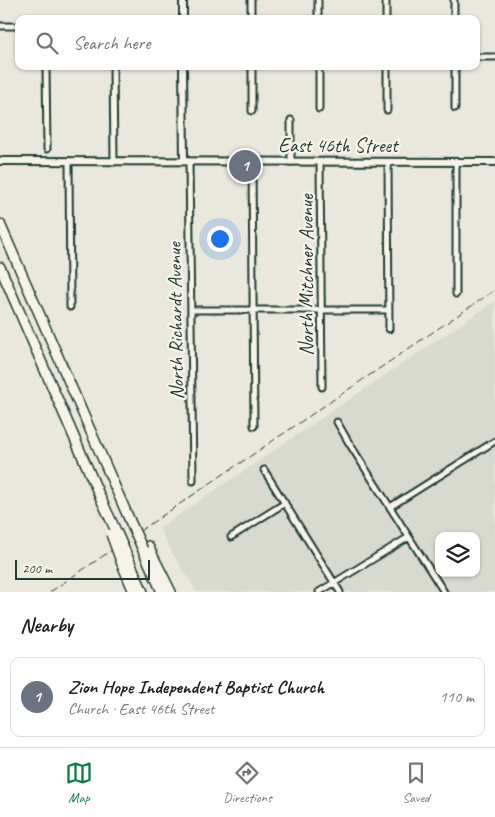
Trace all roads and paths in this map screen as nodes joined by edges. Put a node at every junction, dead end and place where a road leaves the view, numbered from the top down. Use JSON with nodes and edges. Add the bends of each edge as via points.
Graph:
{"nodes":[{"id":1,"x":183,"y":0,"type":"edge"},
{"id":2,"x":251,"y":0,"type":"edge"},
{"id":3,"x":318,"y":0,"type":"edge"},
{"id":4,"x":386,"y":0,"type":"edge"},
{"id":5,"x":454,"y":0,"type":"edge"},
{"id":6,"x":183,"y":15,"type":"edge"},
{"id":7,"x":251,"y":15,"type":"edge"},
{"id":8,"x":318,"y":15,"type":"edge"},
{"id":9,"x":386,"y":15,"type":"edge"},
{"id":10,"x":454,"y":15,"type":"edge"},
{"id":11,"x":0,"y":26,"type":"edge"},
{"id":12,"x":15,"y":26,"type":"edge"},
{"id":13,"x":480,"y":57,"type":"edge"},
{"id":14,"x":495,"y":57,"type":"edge"},
{"id":15,"x":46,"y":70,"type":"edge"},
{"id":16,"x":113,"y":70,"type":"edge"},
{"id":17,"x":183,"y":70,"type":"edge"},
{"id":18,"x":252,"y":70,"type":"edge"},
{"id":19,"x":319,"y":70,"type":"edge"},
{"id":20,"x":387,"y":70,"type":"edge"},
{"id":21,"x":454,"y":70,"type":"edge"},
{"id":22,"x":455,"y":108,"type":"dead end"},
{"id":23,"x":319,"y":109,"type":"dead end"},
{"id":24,"x":252,"y":110,"type":"dead end"},
{"id":25,"x":387,"y":110,"type":"dead end"},
{"id":26,"x":291,"y":120,"type":"dead end"},
{"id":27,"x":47,"y":149,"type":"dead end"},
{"id":28,"x":0,"y":161,"type":"edge"},
{"id":29,"x":186,"y":161,"type":"junction"},
{"id":30,"x":252,"y":161,"type":"junction"},
{"id":31,"x":69,"y":162,"type":"junction"},
{"id":32,"x":114,"y":162,"type":"junction"},
{"id":33,"x":291,"y":162,"type":"junction"},
{"id":34,"x":320,"y":162,"type":"junction"},
{"id":35,"x":388,"y":162,"type":"junction"},
{"id":36,"x":456,"y":162,"type":"junction"},
{"id":37,"x":495,"y":162,"type":"edge"},
{"id":38,"x":0,"y":224,"type":"edge"},
{"id":39,"x":0,"y":267,"type":"edge"},
{"id":40,"x":456,"y":294,"type":"dead end"},
{"id":41,"x":70,"y":307,"type":"dead end"},
{"id":42,"x":191,"y":310,"type":"junction"},
{"id":43,"x":254,"y":310,"type":"junction"},
{"id":44,"x":321,"y":310,"type":"junction"},
{"id":45,"x":389,"y":310,"type":"junction"},
{"id":46,"x":389,"y":329,"type":"dead end"},
{"id":47,"x":322,"y":387,"type":"dead end"},
{"id":48,"x":337,"y":422,"type":"dead end"},
{"id":49,"x":254,"y":426,"type":"dead end"},
{"id":50,"x":495,"y":441,"type":"edge"},
{"id":51,"x":264,"y":470,"type":"dead end"},
{"id":52,"x":193,"y":481,"type":"dead end"},
{"id":53,"x":285,"y":503,"type":"junction"},
{"id":54,"x":390,"y":508,"type":"junction"},
{"id":55,"x":231,"y":537,"type":"dead end"},
{"id":56,"x":409,"y":537,"type":"junction"},
{"id":57,"x":146,"y":548,"type":"junction"},
{"id":58,"x":126,"y":562,"type":"junction"},
{"id":59,"x":334,"y":582,"type":"junction"},
{"id":60,"x":134,"y":592,"type":"edge"},
{"id":61,"x":143,"y":592,"type":"edge"},
{"id":62,"x":162,"y":592,"type":"edge"},
{"id":63,"x":171,"y":592,"type":"edge"},
{"id":64,"x":319,"y":592,"type":"edge"},
{"id":65,"x":340,"y":592,"type":"edge"},
{"id":66,"x":444,"y":592,"type":"edge"}],
"edges":[{"from":1,"to":6,"type":"street"},
{"from":2,"to":7,"type":"street"},
{"from":3,"to":8,"type":"street"},
{"from":4,"to":9,"type":"street"},
{"from":5,"to":10,"type":"street"},
{"from":11,"to":12,"type":"street"},
{"from":13,"to":14,"type":"street"},
{"from":15,"to":27,"type":"street"},
{"from":16,"to":32,"type":"street"},
{"from":17,"to":29,"type":"street","name":"North Richardt Avenue"},
{"from":18,"to":24,"type":"street"},
{"from":19,"to":23,"type":"street"},
{"from":20,"to":25,"type":"street"},
{"from":21,"to":22,"type":"street"},
{"from":26,"to":33,"type":"street"},
{"from":28,"to":31,"type":"street","name":"East 46th Street"},
{"from":29,"to":30,"type":"street","name":"East 46th Street"},
{"from":29,"to":32,"type":"street","name":"East 46th Street"},
{"from":29,"to":42,"type":"street","name":"North Richardt Avenue"},
{"from":30,"to":33,"type":"street","name":"East 46th Street"},
{"from":30,"to":43,"type":"street"},
{"from":31,"to":32,"type":"street","name":"East 46th Street"},
{"from":31,"to":41,"type":"street"},
{"from":33,"to":34,"type":"street","name":"East 46th Street"},
{"from":34,"to":35,"type":"street","name":"East 46th Street"},
{"from":34,"to":44,"type":"street","name":"North Mitchner Avenue"},
{"from":35,"to":36,"type":"street","name":"East 46th Street"},
{"from":35,"to":45,"type":"street"},
{"from":36,"to":37,"type":"street","name":"East 46th Street"},
{"from":36,"to":40,"type":"street"},
{"from":38,"to":57,"type":"highway","bridge":true},
{"from":39,"to":58,"type":"highway","bridge":true},
{"from":42,"to":43,"type":"street"},
{"from":42,"to":52,"type":"street","name":"North Richardt Avenue"},
{"from":43,"to":44,"type":"street"},
{"from":43,"to":49,"type":"street"},
{"from":44,"to":45,"type":"street"},
{"from":44,"to":47,"type":"street","name":"North Mitchner Avenue"},
{"from":45,"to":46,"type":"street"},
{"from":48,"to":54,"type":"street"},
{"from":50,"to":54,"type":"street"},
{"from":51,"to":53,"type":"street"},
{"from":53,"to":55,"type":"street"},
{"from":53,"to":59,"type":"street"},
{"from":54,"to":56,"type":"street"},
{"from":56,"to":59,"type":"street"},
{"from":56,"to":66,"type":"street"},
{"from":57,"to":62,"type":"highway"},
{"from":57,"to":63,"type":"highway"},
{"from":58,"to":60,"type":"highway"},
{"from":58,"to":61,"type":"highway"},
{"from":59,"to":64,"type":"street"},
{"from":59,"to":65,"type":"street"}]}
